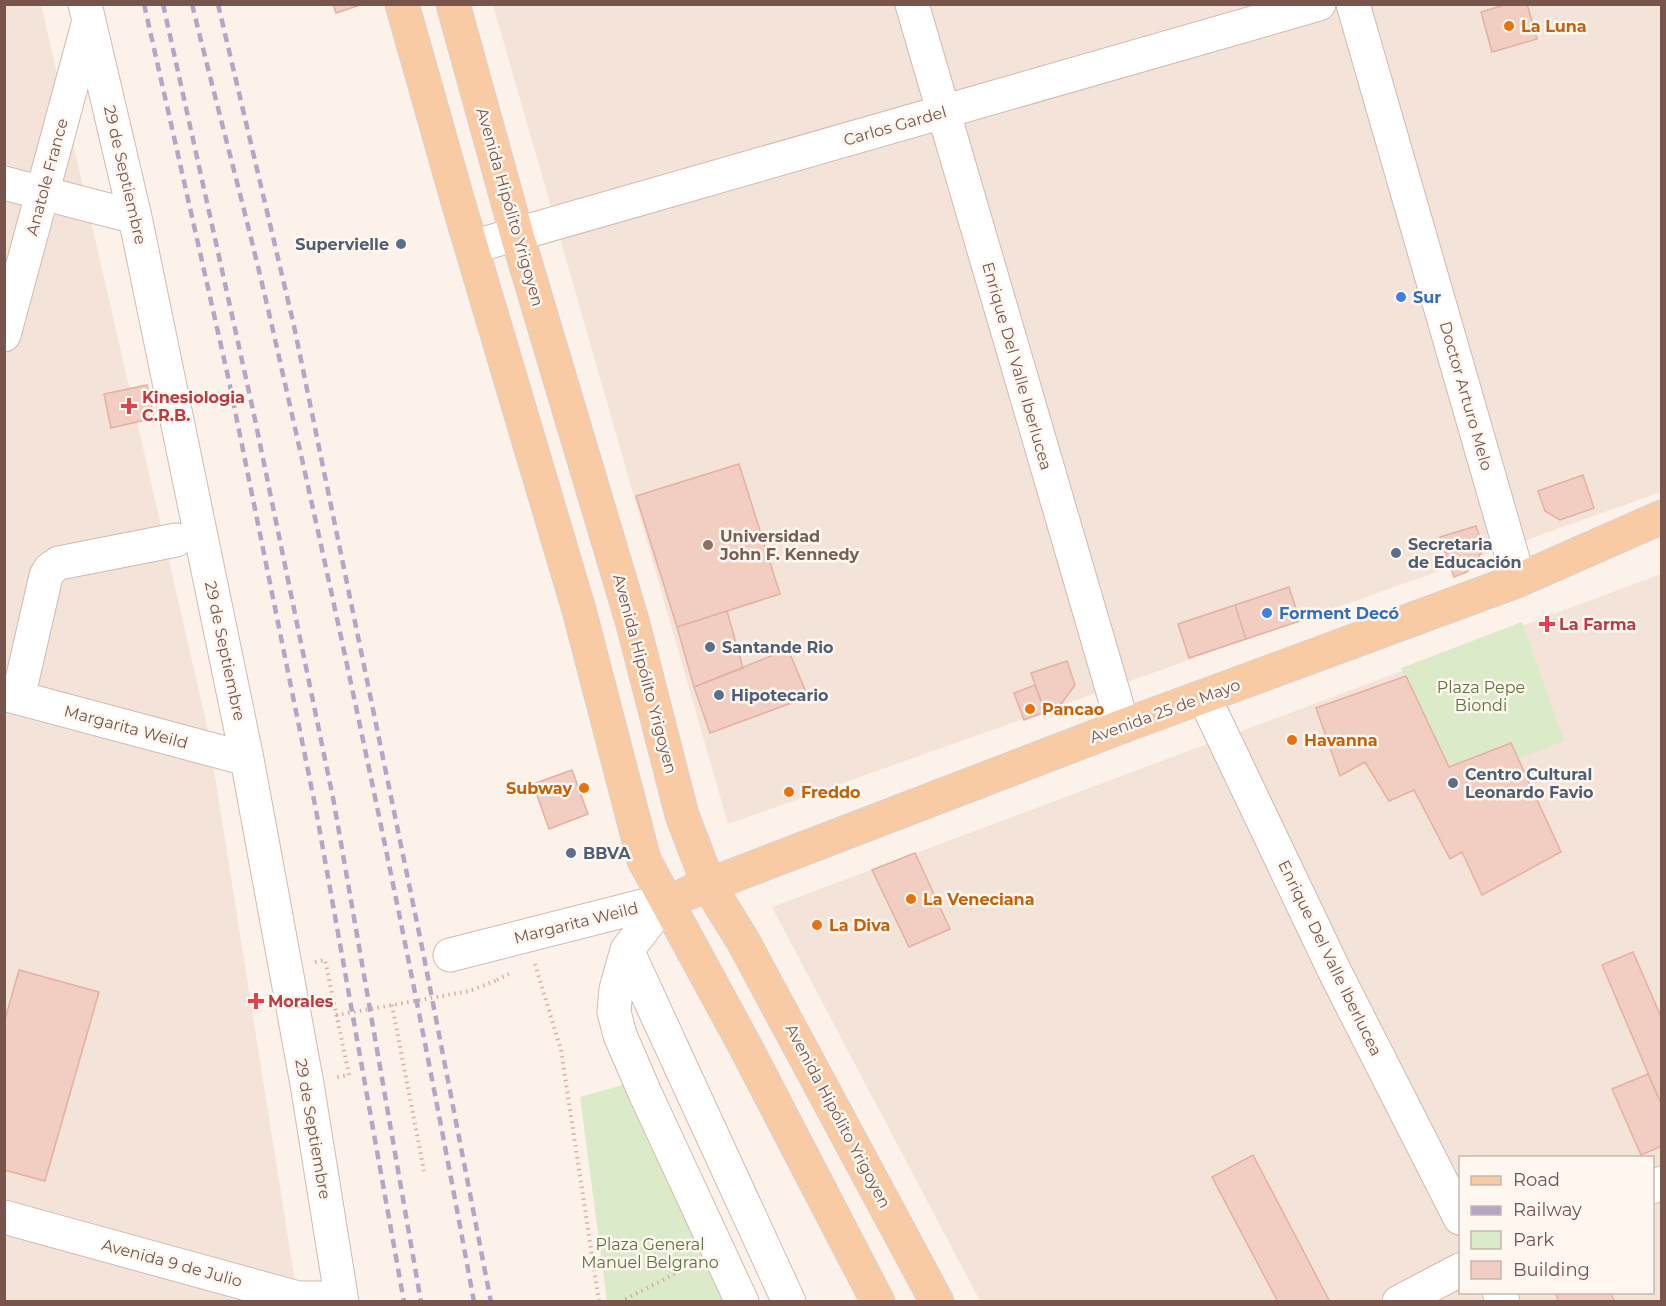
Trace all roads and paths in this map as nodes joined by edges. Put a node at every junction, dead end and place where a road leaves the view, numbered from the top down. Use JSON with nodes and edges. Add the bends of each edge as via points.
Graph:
{"nodes":[{"id":1,"x":402,"y":4,"type":"edge"},
{"id":2,"x":453,"y":4,"type":"edge"},
{"id":3,"x":912,"y":4,"type":"edge"},
{"id":4,"x":1318,"y":4,"type":"edge"},
{"id":5,"x":1353,"y":4,"type":"edge"},
{"id":6,"x":87,"y":12,"type":"edge"},
{"id":7,"x":942,"y":113,"type":"junction"},
{"id":8,"x":4,"y":183,"type":"edge"},
{"id":9,"x":42,"y":194,"type":"junction"},
{"id":10,"x":135,"y":217,"type":"junction"},
{"id":11,"x":517,"y":235,"type":"junction"},
{"id":12,"x":472,"y":247,"type":"junction"},
{"id":13,"x":4,"y":335,"type":"edge"},
{"id":14,"x":1662,"y":517,"type":"edge"},
{"id":15,"x":176,"y":540,"type":"dead end"},
{"id":16,"x":1519,"y":580,"type":"junction"},
{"id":17,"x":11,"y":696,"type":"edge"},
{"id":18,"x":1204,"y":697,"type":"junction"},
{"id":19,"x":1123,"y":726,"type":"junction"},
{"id":20,"x":247,"y":759,"type":"junction"},
{"id":21,"x":709,"y":886,"type":"junction"},
{"id":22,"x":666,"y":900,"type":"junction"},
{"id":23,"x":526,"y":936,"type":"junction"},
{"id":24,"x":627,"y":950,"type":"junction"},
{"id":25,"x":450,"y":955,"type":"dead end"},
{"id":26,"x":325,"y":960,"type":"dead end"},
{"id":27,"x":497,"y":980,"type":"dead end"},
{"id":28,"x":392,"y":1005,"type":"junction"},
{"id":29,"x":336,"y":1015,"type":"junction"},
{"id":30,"x":349,"y":1075,"type":"dead end"},
{"id":31,"x":424,"y":1172,"type":"dead end"},
{"id":32,"x":1459,"y":1214,"type":"edge"},
{"id":33,"x":4,"y":1217,"type":"edge"},
{"id":34,"x":1459,"y":1270,"type":"edge"},
{"id":35,"x":341,"y":1300,"type":"edge"},
{"id":36,"x":599,"y":1302,"type":"edge"},
{"id":37,"x":742,"y":1302,"type":"edge"},
{"id":38,"x":789,"y":1302,"type":"edge"},
{"id":39,"x":878,"y":1302,"type":"edge"},
{"id":40,"x":937,"y":1302,"type":"edge"},
{"id":41,"x":1399,"y":1302,"type":"edge"}],
"edges":[{"from":1,"to":12,"type":"main road"},
{"from":2,"to":11,"type":"main road","name":"Avenida Hipólito Yrigoyen"},
{"from":3,"to":7,"type":"street","name":"Enrique Del Valle Iberlucea"},
{"from":4,"to":7,"type":"street","name":"Carlos Gardel"},
{"from":5,"to":16,"type":"street","name":"Doctor Arturo Melo"},
{"from":6,"to":9,"type":"street","name":"Anatole France"},
{"from":6,"to":10,"type":"street","name":"29 de Septiembre"},
{"from":7,"to":11,"type":"street","name":"Carlos Gardel"},
{"from":7,"to":19,"type":"street","name":"Enrique Del Valle Iberlucea"},
{"from":8,"to":9,"type":"street"},
{"from":9,"to":10,"type":"street"},
{"from":9,"to":13,"type":"street","name":"Anatole France"},
{"from":10,"to":20,"type":"street","name":"29 de Septiembre"},
{"from":11,"to":12,"type":"street","name":"Carlos Gardel"},
{"from":11,"to":21,"type":"main road","name":"Avenida Hipólito Yrigoyen","via":[[633,624],[682,815]]},
{"from":12,"to":22,"type":"main road","via":[[579,610],[644,860]]},
{"from":14,"to":16,"type":"main road","name":"Avenida 25 de Mayo"},
{"from":15,"to":17,"type":"street","via":[[59,563],[50,569]]},
{"from":16,"to":18,"type":"main road","name":"Avenida 25 de Mayo"},
{"from":17,"to":20,"type":"street","name":"Margarita Weild"},
{"from":18,"to":19,"type":"main road","name":"Avenida 25 de Mayo"},
{"from":18,"to":32,"type":"street","name":"Enrique Del Valle Iberlucea","via":[[1335,972]]},
{"from":19,"to":21,"type":"main road","name":"Avenida 25 de Mayo"},
{"from":20,"to":35,"type":"street","name":"29 de Septiembre","via":[[307,1084]]},
{"from":21,"to":22,"type":"main road","name":"Avenida 25 de Mayo"},
{"from":21,"to":40,"type":"main road","name":"Avenida Hipólito Yrigoyen","via":[[743,941]]},
{"from":22,"to":23,"type":"street","name":"Margarita Weild"},
{"from":22,"to":24,"type":"street"},
{"from":22,"to":39,"type":"main road"},
{"from":23,"to":25,"type":"street","name":"Margarita Weild"},
{"from":23,"to":36,"type":"path","via":[[561,1050]]},
{"from":24,"to":37,"type":"street","via":[[614,1012],[620,1035]]},
{"from":24,"to":38,"type":"street"},
{"from":26,"to":29,"type":"path"},
{"from":27,"to":28,"type":"path","bridge":true,"via":[[470,991]]},
{"from":28,"to":29,"type":"path","bridge":true},
{"from":28,"to":31,"type":"path"},
{"from":29,"to":30,"type":"path"},
{"from":33,"to":35,"type":"street","name":"Avenida 9 de Julio","via":[[298,1298]]},
{"from":34,"to":41,"type":"street"}]}
